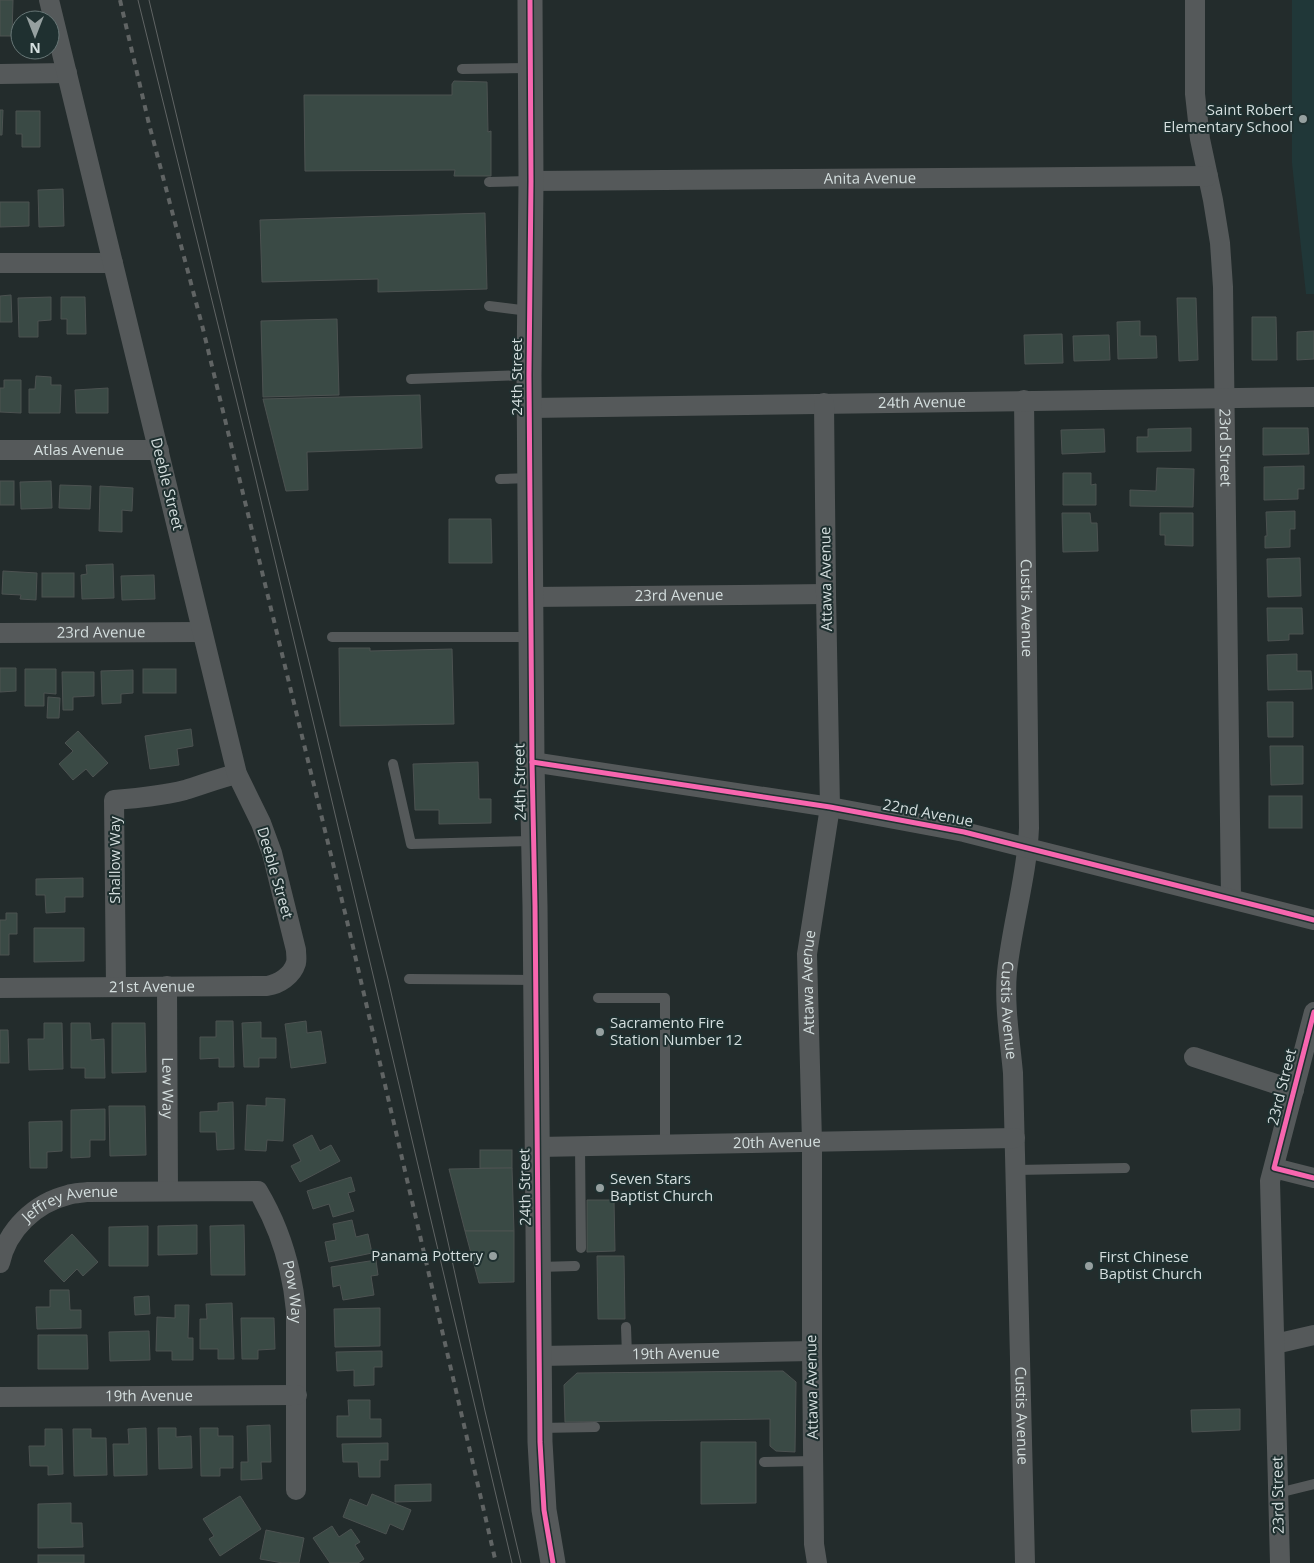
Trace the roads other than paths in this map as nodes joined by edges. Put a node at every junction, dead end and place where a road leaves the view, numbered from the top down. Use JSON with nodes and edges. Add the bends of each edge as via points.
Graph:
{"nodes":[{"id":1,"x":49,"y":0,"type":"edge"},
{"id":2,"x":530,"y":0,"type":"edge"},
{"id":3,"x":1195,"y":0,"type":"edge"},
{"id":4,"x":530,"y":68,"type":"junction"},
{"id":5,"x":462,"y":69,"type":"dead end"},
{"id":6,"x":67,"y":73,"type":"junction"},
{"id":7,"x":0,"y":74,"type":"edge"},
{"id":8,"x":1208,"y":176,"type":"junction"},
{"id":9,"x":489,"y":182,"type":"dead end"},
{"id":10,"x":531,"y":182,"type":"junction"},
{"id":11,"x":0,"y":263,"type":"edge"},
{"id":12,"x":113,"y":263,"type":"junction"},
{"id":13,"x":489,"y":306,"type":"dead end"},
{"id":14,"x":529,"y":311,"type":"junction"},
{"id":15,"x":529,"y":375,"type":"junction"},
{"id":16,"x":411,"y":379,"type":"dead end"},
{"id":17,"x":1314,"y":397,"type":"edge"},
{"id":18,"x":1225,"y":398,"type":"junction"},
{"id":19,"x":1024,"y":400,"type":"junction"},
{"id":20,"x":824,"y":403,"type":"junction"},
{"id":21,"x":530,"y":408,"type":"junction"},
{"id":22,"x":0,"y":450,"type":"edge"},
{"id":23,"x":158,"y":450,"type":"junction"},
{"id":24,"x":530,"y":478,"type":"junction"},
{"id":25,"x":500,"y":479,"type":"dead end"},
{"id":26,"x":826,"y":594,"type":"junction"},
{"id":27,"x":531,"y":597,"type":"junction"},
{"id":28,"x":202,"y":632,"type":"junction"},
{"id":29,"x":0,"y":633,"type":"edge"},
{"id":30,"x":332,"y":637,"type":"dead end"},
{"id":31,"x":532,"y":637,"type":"junction"},
{"id":32,"x":532,"y":762,"type":"junction"},
{"id":33,"x":392,"y":764,"type":"dead end"},
{"id":34,"x":237,"y":774,"type":"junction"},
{"id":35,"x":830,"y":807,"type":"junction"},
{"id":36,"x":534,"y":841,"type":"junction"},
{"id":37,"x":1028,"y":848,"type":"junction"},
{"id":38,"x":1231,"y":898,"type":"junction"},
{"id":39,"x":1314,"y":920,"type":"edge"},
{"id":40,"x":296,"y":963,"type":"joint"},
{"id":41,"x":409,"y":978,"type":"dead end"},
{"id":42,"x":536,"y":980,"type":"junction"},
{"id":43,"x":167,"y":986,"type":"junction"},
{"id":44,"x":116,"y":987,"type":"junction"},
{"id":45,"x":0,"y":988,"type":"edge"},
{"id":46,"x":598,"y":998,"type":"dead end"},
{"id":47,"x":1314,"y":1012,"type":"edge"},
{"id":48,"x":1194,"y":1057,"type":"dead end"},
{"id":49,"x":1294,"y":1090,"type":"junction"},
{"id":50,"x":1015,"y":1138,"type":"junction"},
{"id":51,"x":812,"y":1142,"type":"junction"},
{"id":52,"x":665,"y":1144,"type":"junction"},
{"id":53,"x":538,"y":1147,"type":"junction"},
{"id":54,"x":580,"y":1147,"type":"junction"},
{"id":55,"x":1125,"y":1168,"type":"dead end"},
{"id":56,"x":1274,"y":1168,"type":"junction"},
{"id":57,"x":1016,"y":1170,"type":"junction"},
{"id":58,"x":1314,"y":1178,"type":"edge"},
{"id":59,"x":168,"y":1191,"type":"junction"},
{"id":60,"x":581,"y":1248,"type":"dead end"},
{"id":61,"x":0,"y":1263,"type":"edge"},
{"id":62,"x":575,"y":1266,"type":"dead end"},
{"id":63,"x":539,"y":1267,"type":"junction"},
{"id":64,"x":626,"y":1327,"type":"dead end"},
{"id":65,"x":1314,"y":1335,"type":"edge"},
{"id":66,"x":1275,"y":1344,"type":"junction"},
{"id":67,"x":812,"y":1351,"type":"junction"},
{"id":68,"x":627,"y":1355,"type":"junction"},
{"id":69,"x":540,"y":1356,"type":"junction"},
{"id":70,"x":297,"y":1395,"type":"junction"},
{"id":71,"x":0,"y":1397,"type":"edge"},
{"id":72,"x":595,"y":1427,"type":"dead end"},
{"id":73,"x":540,"y":1428,"type":"junction"},
{"id":74,"x":813,"y":1461,"type":"junction"},
{"id":75,"x":764,"y":1462,"type":"dead end"},
{"id":76,"x":1314,"y":1484,"type":"edge"},
{"id":77,"x":296,"y":1490,"type":"dead end"},
{"id":78,"x":1278,"y":1492,"type":"junction"},
{"id":79,"x":553,"y":1563,"type":"edge"},
{"id":80,"x":816,"y":1563,"type":"edge"},
{"id":81,"x":1025,"y":1563,"type":"edge"},
{"id":82,"x":1280,"y":1563,"type":"edge"}],
"edges":[{"from":1,"to":6,"type":"street","name":"Deeble Street"},
{"from":2,"to":4,"type":"street","name":"24th Street"},
{"from":3,"to":8,"type":"street","name":"23rd Street","via":[[1195,94]]},
{"from":4,"to":5,"type":"lane"},
{"from":4,"to":10,"type":"street","name":"24th Street"},
{"from":6,"to":7,"type":"street"},
{"from":6,"to":12,"type":"street","name":"Deeble Street"},
{"from":8,"to":10,"type":"street","name":"Anita Avenue"},
{"from":8,"to":18,"type":"street","name":"23rd Street","via":[[1220,243]]},
{"from":9,"to":10,"type":"lane"},
{"from":10,"to":14,"type":"street","name":"24th Street"},
{"from":11,"to":12,"type":"street"},
{"from":12,"to":23,"type":"street","name":"Deeble Street"},
{"from":13,"to":14,"type":"lane"},
{"from":14,"to":15,"type":"street","name":"24th Street"},
{"from":15,"to":16,"type":"lane"},
{"from":15,"to":21,"type":"street","name":"24th Street"},
{"from":17,"to":18,"type":"street","name":"24th Avenue"},
{"from":18,"to":19,"type":"street","name":"24th Avenue"},
{"from":18,"to":38,"type":"street","name":"23rd Street"},
{"from":19,"to":20,"type":"street","name":"24th Avenue"},
{"from":19,"to":37,"type":"street","name":"Custis Avenue"},
{"from":20,"to":21,"type":"street","name":"24th Avenue"},
{"from":20,"to":26,"type":"street","name":"Attawa Avenue"},
{"from":21,"to":24,"type":"street","name":"24th Street"},
{"from":22,"to":23,"type":"street","name":"Atlas Avenue"},
{"from":23,"to":28,"type":"street","name":"Deeble Street"},
{"from":24,"to":25,"type":"lane"},
{"from":24,"to":27,"type":"street","name":"24th Street"},
{"from":26,"to":27,"type":"street","name":"23rd Avenue"},
{"from":26,"to":35,"type":"street","name":"Attawa Avenue"},
{"from":27,"to":31,"type":"street","name":"24th Street"},
{"from":28,"to":29,"type":"street","name":"23rd Avenue"},
{"from":28,"to":34,"type":"street","name":"Deeble Street"},
{"from":30,"to":31,"type":"lane"},
{"from":31,"to":32,"type":"street","name":"24th Street"},
{"from":32,"to":35,"type":"street","name":"22nd Avenue"},
{"from":32,"to":36,"type":"street","name":"24th Street"},
{"from":33,"to":36,"type":"lane","via":[[411,844]]},
{"from":34,"to":40,"type":"street","name":"Deeble Street","via":[[272,853],[296,950]]},
{"from":34,"to":44,"type":"street","name":"Shallow Way","via":[[184,790],[114,800]]},
{"from":35,"to":37,"type":"street","name":"22nd Avenue","via":[[964,832]]},
{"from":35,"to":51,"type":"street","name":"Attawa Avenue","via":[[807,954]]},
{"from":36,"to":42,"type":"street","name":"24th Street"},
{"from":37,"to":38,"type":"street","name":"22nd Avenue"},
{"from":37,"to":50,"type":"street","name":"Custis Avenue","via":[[1007,975]]},
{"from":38,"to":39,"type":"street","name":"22nd Avenue"},
{"from":40,"to":43,"type":"street","name":"21st Avenue","via":[[290,974],[273,985]]},
{"from":41,"to":42,"type":"lane"},
{"from":42,"to":53,"type":"street","name":"24th Street"},
{"from":43,"to":44,"type":"street","name":"21st Avenue"},
{"from":43,"to":59,"type":"street","name":"Lew Way"},
{"from":44,"to":45,"type":"street","name":"21st Avenue"},
{"from":46,"to":52,"type":"lane","via":[[665,998]]},
{"from":47,"to":49,"type":"street","name":"23rd Street"},
{"from":48,"to":49,"type":"street"},
{"from":49,"to":56,"type":"street","name":"23rd Street"},
{"from":50,"to":51,"type":"street","name":"20th Avenue"},
{"from":50,"to":57,"type":"street","name":"Custis Avenue"},
{"from":51,"to":52,"type":"street","name":"20th Avenue"},
{"from":51,"to":67,"type":"street","name":"Attawa Avenue"},
{"from":52,"to":54,"type":"street","name":"20th Avenue"},
{"from":53,"to":54,"type":"street","name":"20th Avenue"},
{"from":53,"to":63,"type":"street","name":"24th Street"},
{"from":54,"to":60,"type":"lane"},
{"from":55,"to":57,"type":"lane"},
{"from":56,"to":58,"type":"street"},
{"from":56,"to":66,"type":"street","name":"23rd Street","via":[[1270,1181]]},
{"from":57,"to":81,"type":"street","name":"Custis Avenue"},
{"from":59,"to":61,"type":"street","name":"Jeffrey Avenue","via":[[87,1192],[48,1202],[17,1227]]},
{"from":59,"to":70,"type":"street","name":"Pow Way","via":[[258,1191],[265,1202],[282,1238],[290,1268],[296,1311]]},
{"from":62,"to":63,"type":"lane"},
{"from":63,"to":69,"type":"street","name":"24th Street"},
{"from":64,"to":68,"type":"lane"},
{"from":65,"to":66,"type":"street"},
{"from":66,"to":78,"type":"street","name":"23rd Street"},
{"from":67,"to":68,"type":"street","name":"19th Avenue"},
{"from":67,"to":74,"type":"street","name":"Attawa Avenue"},
{"from":68,"to":69,"type":"street","name":"19th Avenue"},
{"from":69,"to":73,"type":"street","name":"24th Street"},
{"from":70,"to":71,"type":"street","name":"19th Avenue"},
{"from":70,"to":77,"type":"street","name":"Pow Way"},
{"from":72,"to":73,"type":"lane"},
{"from":73,"to":79,"type":"street","name":"24th Street","via":[[543,1504]]},
{"from":74,"to":75,"type":"lane"},
{"from":74,"to":80,"type":"street","name":"Attawa Avenue"},
{"from":76,"to":78,"type":"lane"},
{"from":78,"to":82,"type":"street","name":"23rd Street"}]}
